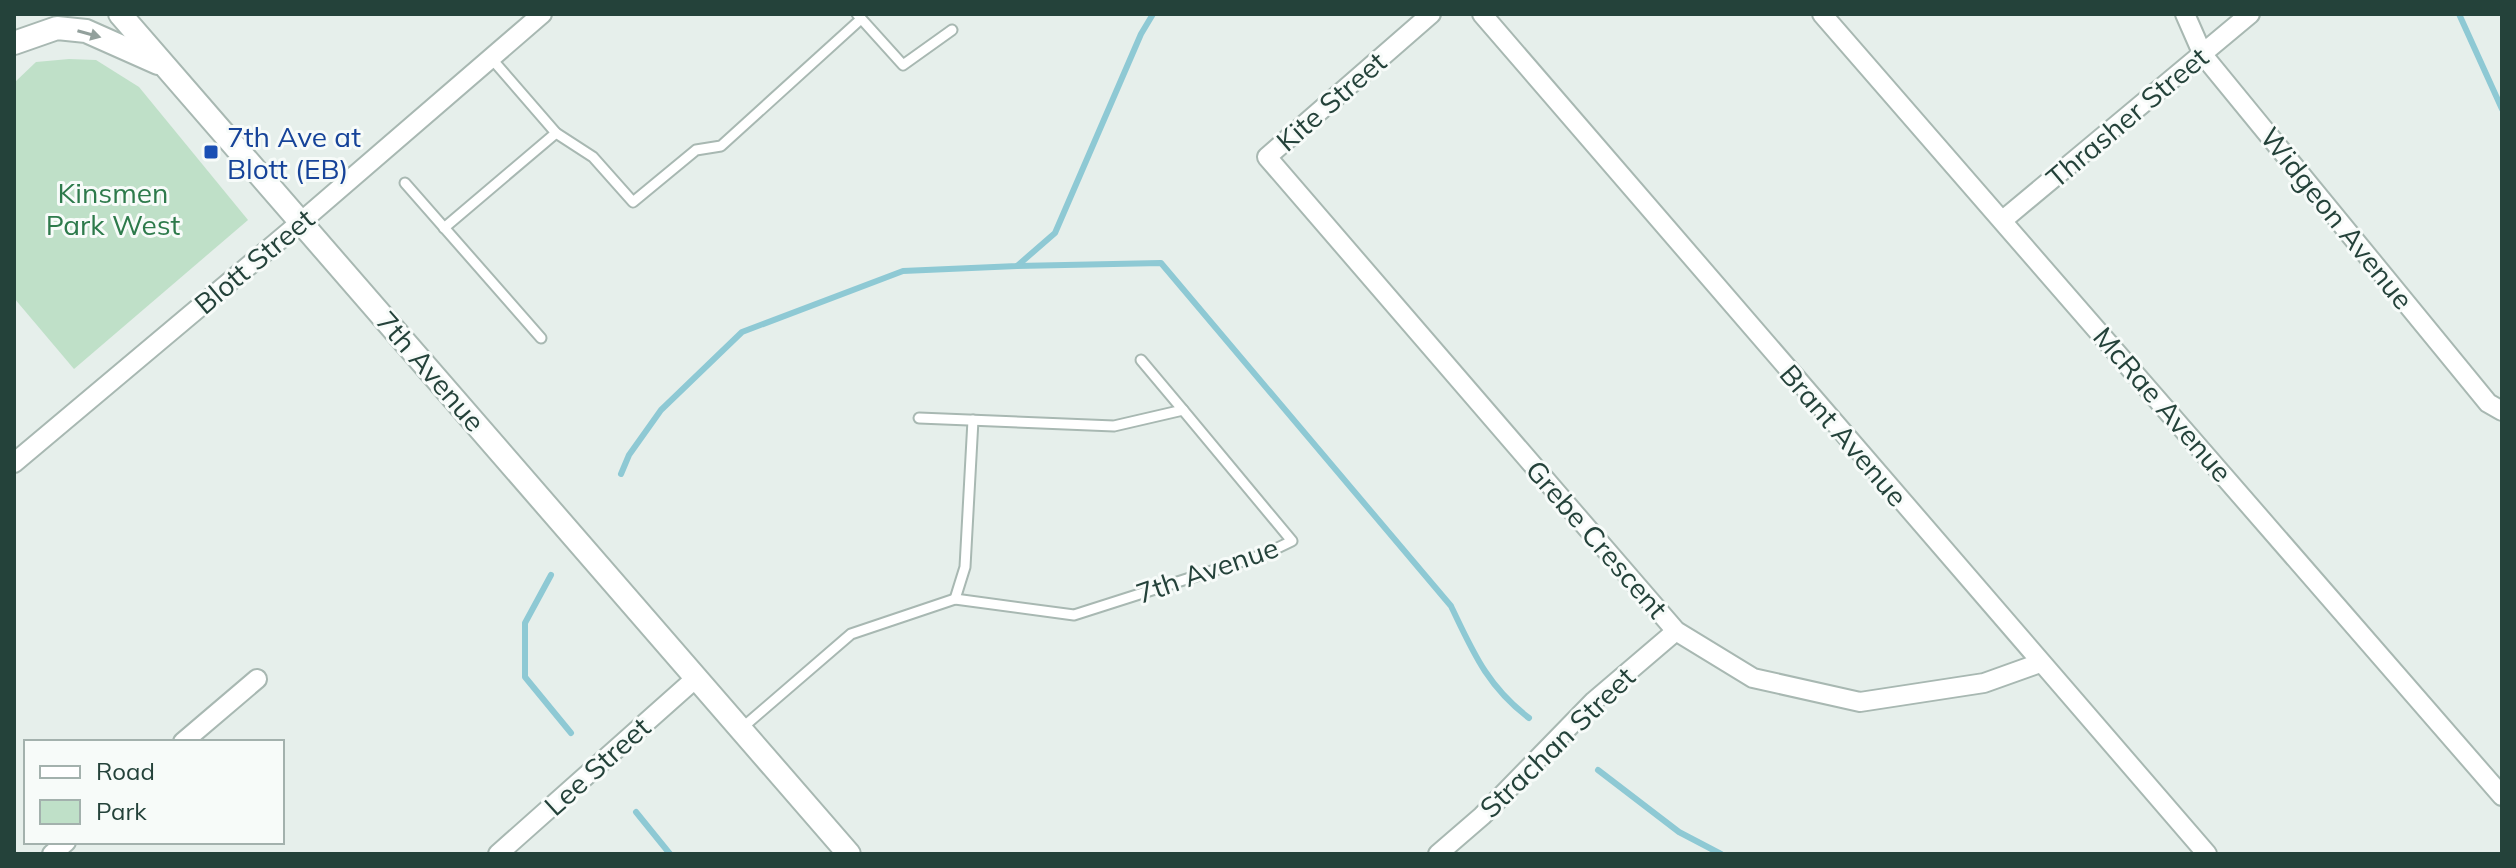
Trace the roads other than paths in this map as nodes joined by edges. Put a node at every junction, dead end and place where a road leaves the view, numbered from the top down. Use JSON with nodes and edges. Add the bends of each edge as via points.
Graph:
{"nodes":[{"id":1,"x":43,"y":14,"type":"edge"},
{"id":2,"x":120,"y":14,"type":"edge"},
{"id":3,"x":542,"y":14,"type":"edge"},
{"id":4,"x":1431,"y":14,"type":"edge"},
{"id":5,"x":1482,"y":14,"type":"edge"},
{"id":6,"x":1822,"y":14,"type":"edge"},
{"id":7,"x":2185,"y":14,"type":"edge"},
{"id":8,"x":2250,"y":14,"type":"edge"},
{"id":9,"x":859,"y":17,"type":"edge"},
{"id":10,"x":952,"y":30,"type":"dead end"},
{"id":11,"x":14,"y":42,"type":"edge"},
{"id":12,"x":2203,"y":55,"type":"junction"},
{"id":13,"x":491,"y":58,"type":"junction"},
{"id":14,"x":166,"y":67,"type":"junction"},
{"id":15,"x":556,"y":133,"type":"junction"},
{"id":16,"x":1267,"y":157,"type":"joint"},
{"id":17,"x":405,"y":183,"type":"dead end"},
{"id":18,"x":2003,"y":220,"type":"junction"},
{"id":19,"x":302,"y":221,"type":"junction"},
{"id":20,"x":444,"y":228,"type":"junction"},
{"id":21,"x":541,"y":338,"type":"dead end"},
{"id":22,"x":1141,"y":360,"type":"dead end"},
{"id":23,"x":1183,"y":410,"type":"junction"},
{"id":24,"x":2502,"y":411,"type":"edge"},
{"id":25,"x":919,"y":418,"type":"dead end"},
{"id":26,"x":973,"y":420,"type":"junction"},
{"id":27,"x":14,"y":463,"type":"edge"},
{"id":28,"x":955,"y":599,"type":"junction"},
{"id":29,"x":1676,"y":631,"type":"junction"},
{"id":30,"x":2040,"y":663,"type":"junction"},
{"id":31,"x":696,"y":678,"type":"junction"},
{"id":32,"x":257,"y":679,"type":"dead end"},
{"id":33,"x":740,"y":730,"type":"junction"},
{"id":34,"x":185,"y":740,"type":"edge"},
{"id":35,"x":2502,"y":796,"type":"edge"},
{"id":36,"x":498,"y":854,"type":"edge"},
{"id":37,"x":849,"y":854,"type":"edge"},
{"id":38,"x":1438,"y":854,"type":"edge"},
{"id":39,"x":2207,"y":854,"type":"edge"}],
"edges":[{"from":1,"to":11,"type":"street"},
{"from":2,"to":14,"type":"street","name":"7th Avenue"},
{"from":3,"to":13,"type":"street","name":"Blott Street"},
{"from":4,"to":16,"type":"street","name":"Kite Street"},
{"from":5,"to":30,"type":"street","name":"Brant Avenue"},
{"from":6,"to":18,"type":"street","name":"McRae Avenue"},
{"from":7,"to":12,"type":"street","name":"Widgeon Avenue"},
{"from":8,"to":12,"type":"street","name":"Thrasher Street"},
{"from":9,"to":10,"type":"lane","via":[[903,65]]},
{"from":9,"to":15,"type":"lane","via":[[721,146],[696,150],[633,202],[593,157]]},
{"from":11,"to":14,"type":"street","one_way":true,"via":[[57,28],[86,31]]},
{"from":12,"to":18,"type":"street","name":"Thrasher Street"},
{"from":12,"to":24,"type":"street","name":"Widgeon Avenue","via":[[2488,403]]},
{"from":13,"to":15,"type":"lane"},
{"from":13,"to":19,"type":"street","name":"Blott Street"},
{"from":14,"to":19,"type":"street","name":"7th Avenue"},
{"from":15,"to":20,"type":"lane"},
{"from":16,"to":29,"type":"street","name":"Grebe Crescent"},
{"from":17,"to":20,"type":"lane"},
{"from":18,"to":35,"type":"street","name":"McRae Avenue"},
{"from":19,"to":27,"type":"street","name":"Blott Street"},
{"from":19,"to":31,"type":"street","name":"7th Avenue"},
{"from":20,"to":21,"type":"lane"},
{"from":22,"to":23,"type":"lane","name":"7th Avenue"},
{"from":23,"to":26,"type":"lane","via":[[1114,426]]},
{"from":23,"to":28,"type":"lane","name":"7th Avenue","via":[[1292,541],[1074,615]]},
{"from":25,"to":26,"type":"lane"},
{"from":26,"to":28,"type":"lane","via":[[965,567]]},
{"from":28,"to":33,"type":"lane","name":"7th Avenue","via":[[851,634]]},
{"from":29,"to":30,"type":"street","name":"Grebe Crescent","via":[[1753,678],[1860,702],[1984,683]]},
{"from":29,"to":38,"type":"street","name":"Strachan Street","via":[[1594,701]]},
{"from":30,"to":39,"type":"street","name":"Brant Avenue"},
{"from":31,"to":33,"type":"street","name":"7th Avenue"},
{"from":31,"to":36,"type":"street","name":"Lee Street"},
{"from":32,"to":34,"type":"street"},
{"from":33,"to":37,"type":"street","name":"7th Avenue"}]}
